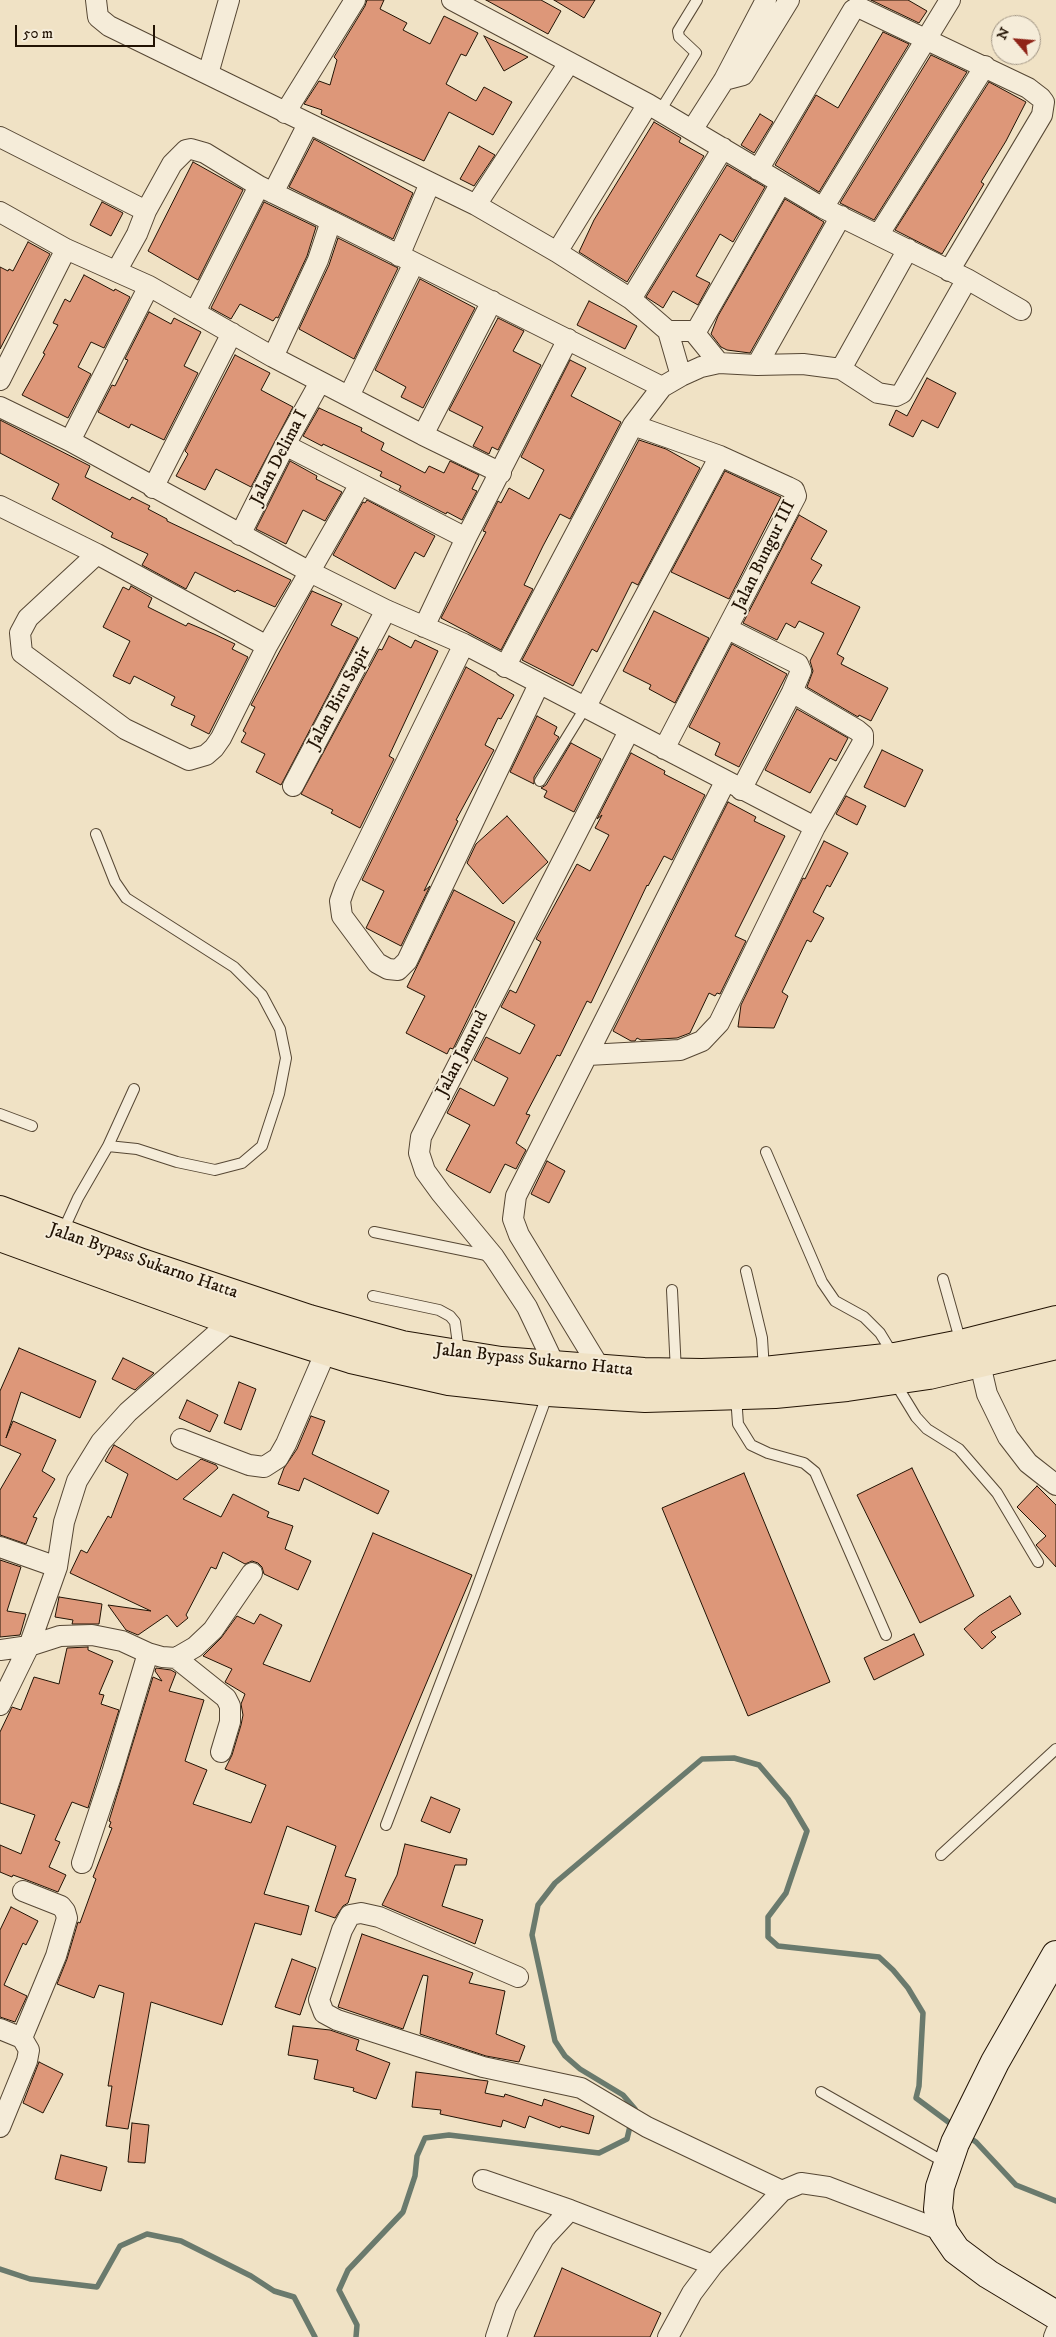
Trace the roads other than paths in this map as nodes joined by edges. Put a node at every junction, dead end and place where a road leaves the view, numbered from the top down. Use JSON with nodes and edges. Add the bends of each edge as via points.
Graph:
{"nodes":[{"id":1,"x":96,"y":0,"type":"edge"},
{"id":2,"x":229,"y":0,"type":"edge"},
{"id":3,"x":355,"y":0,"type":"edge"},
{"id":4,"x":452,"y":0,"type":"edge"},
{"id":5,"x":697,"y":0,"type":"edge"},
{"id":6,"x":766,"y":0,"type":"edge"},
{"id":7,"x":789,"y":0,"type":"edge"},
{"id":8,"x":950,"y":0,"type":"edge"},
{"id":9,"x":925,"y":40,"type":"junction"},
{"id":10,"x":569,"y":63,"type":"junction"},
{"id":11,"x":985,"y":66,"type":"junction"},
{"id":12,"x":208,"y":74,"type":"junction"},
{"id":13,"x":724,"y":80,"type":"junction"},
{"id":14,"x":654,"y":107,"type":"junction"},
{"id":15,"x":285,"y":113,"type":"junction"},
{"id":16,"x":308,"y":124,"type":"junction"},
{"id":17,"x":692,"y":130,"type":"junction"},
{"id":18,"x":0,"y":137,"type":"edge"},
{"id":19,"x":723,"y":148,"type":"junction"},
{"id":20,"x":758,"y":170,"type":"junction"},
{"id":21,"x":430,"y":183,"type":"junction"},
{"id":22,"x":781,"y":183,"type":"junction"},
{"id":23,"x":266,"y":190,"type":"junction"},
{"id":24,"x":476,"y":205,"type":"junction"},
{"id":25,"x":146,"y":211,"type":"junction"},
{"id":26,"x":0,"y":212,"type":"edge"},
{"id":27,"x":832,"y":212,"type":"junction"},
{"id":28,"x":331,"y":221,"type":"junction"},
{"id":29,"x":879,"y":234,"type":"junction"},
{"id":30,"x":66,"y":249,"type":"junction"},
{"id":31,"x":908,"y":249,"type":"junction"},
{"id":32,"x":557,"y":252,"type":"junction"},
{"id":33,"x":407,"y":259,"type":"junction"},
{"id":34,"x":116,"y":270,"type":"junction"},
{"id":35,"x":958,"y":275,"type":"junction"},
{"id":36,"x":149,"y":286,"type":"junction"},
{"id":37,"x":631,"y":299,"type":"junction"},
{"id":38,"x":492,"y":301,"type":"junction"},
{"id":39,"x":1022,"y":310,"type":"dead end"},
{"id":40,"x":195,"y":312,"type":"junction"},
{"id":41,"x":668,"y":331,"type":"junction"},
{"id":42,"x":693,"y":331,"type":"junction"},
{"id":43,"x":232,"y":333,"type":"junction"},
{"id":44,"x":568,"y":340,"type":"junction"},
{"id":45,"x":273,"y":357,"type":"junction"},
{"id":46,"x":719,"y":363,"type":"junction"},
{"id":47,"x":757,"y":365,"type":"junction"},
{"id":48,"x":841,"y":369,"type":"junction"},
{"id":49,"x":680,"y":376,"type":"junction"},
{"id":50,"x":0,"y":380,"type":"edge"},
{"id":51,"x":320,"y":382,"type":"junction"},
{"id":52,"x":662,"y":387,"type":"junction"},
{"id":53,"x":349,"y":396,"type":"junction"},
{"id":54,"x":0,"y":407,"type":"edge"},
{"id":55,"x":633,"y":425,"type":"junction"},
{"id":56,"x":423,"y":435,"type":"junction"},
{"id":57,"x":70,"y":441,"type":"junction"},
{"id":58,"x":285,"y":445,"type":"junction"},
{"id":59,"x":720,"y":456,"type":"junction"},
{"id":60,"x":501,"y":473,"type":"junction"},
{"id":61,"x":360,"y":484,"type":"junction"},
{"id":62,"x":153,"y":488,"type":"junction"},
{"id":63,"x":0,"y":506,"type":"edge"},
{"id":64,"x":240,"y":535,"type":"junction"},
{"id":65,"x":466,"y":538,"type":"junction"},
{"id":66,"x":97,"y":554,"type":"junction"},
{"id":67,"x":310,"y":572,"type":"junction"},
{"id":68,"x":386,"y":610,"type":"junction"},
{"id":69,"x":424,"y":627,"type":"junction"},
{"id":70,"x":728,"y":629,"type":"junction"},
{"id":71,"x":464,"y":644,"type":"junction"},
{"id":72,"x":267,"y":646,"type":"junction"},
{"id":73,"x":505,"y":667,"type":"junction"},
{"id":74,"x":539,"y":684,"type":"junction"},
{"id":75,"x":792,"y":692,"type":"junction"},
{"id":76,"x":585,"y":708,"type":"junction"},
{"id":77,"x":630,"y":731,"type":"junction"},
{"id":78,"x":664,"y":749,"type":"junction"},
{"id":79,"x":540,"y":781,"type":"dead end"},
{"id":80,"x":294,"y":786,"type":"dead end"},
{"id":81,"x":733,"y":786,"type":"junction"},
{"id":82,"x":815,"y":827,"type":"junction"},
{"id":83,"x":96,"y":834,"type":"dead end"},
{"id":84,"x":588,"y":1055,"type":"junction"},
{"id":85,"x":134,"y":1089,"type":"dead end"},
{"id":86,"x":0,"y":1114,"type":"edge"},
{"id":87,"x":32,"y":1126,"type":"dead end"},
{"id":88,"x":108,"y":1146,"type":"junction"},
{"id":89,"x":766,"y":1152,"type":"dead end"},
{"id":90,"x":0,"y":1210,"type":"edge"},
{"id":91,"x":374,"y":1232,"type":"dead end"},
{"id":92,"x":61,"y":1234,"type":"junction"},
{"id":93,"x":0,"y":1237,"type":"edge"},
{"id":94,"x":494,"y":1257,"type":"junction"},
{"id":95,"x":746,"y":1271,"type":"dead end"},
{"id":96,"x":943,"y":1280,"type":"dead end"},
{"id":97,"x":672,"y":1290,"type":"dead end"},
{"id":98,"x":374,"y":1296,"type":"dead end"},
{"id":99,"x":1056,"y":1320,"type":"edge"},
{"id":100,"x":231,"y":1321,"type":"junction"},
{"id":101,"x":961,"y":1344,"type":"junction"},
{"id":102,"x":1056,"y":1344,"type":"edge"},
{"id":103,"x":326,"y":1351,"type":"junction"},
{"id":104,"x":459,"y":1355,"type":"junction"},
{"id":105,"x":980,"y":1364,"type":"junction"},
{"id":106,"x":555,"y":1366,"type":"junction"},
{"id":107,"x":894,"y":1369,"type":"junction"},
{"id":108,"x":601,"y":1370,"type":"junction"},
{"id":109,"x":764,"y":1371,"type":"junction"},
{"id":110,"x":676,"y":1373,"type":"junction"},
{"id":111,"x":548,"y":1392,"type":"junction"},
{"id":112,"x":736,"y":1396,"type":"junction"},
{"id":113,"x":181,"y":1439,"type":"dead end"},
{"id":114,"x":1056,"y":1485,"type":"edge"},
{"id":115,"x":0,"y":1547,"type":"edge"},
{"id":116,"x":1038,"y":1562,"type":"dead end"},
{"id":117,"x":57,"y":1567,"type":"junction"},
{"id":118,"x":252,"y":1573,"type":"dead end"},
{"id":119,"x":886,"y":1635,"type":"dead end"},
{"id":120,"x":29,"y":1646,"type":"junction"},
{"id":121,"x":0,"y":1650,"type":"edge"},
{"id":122,"x":148,"y":1653,"type":"junction"},
{"id":123,"x":176,"y":1658,"type":"junction"},
{"id":124,"x":0,"y":1705,"type":"edge"},
{"id":125,"x":1056,"y":1749,"type":"edge"},
{"id":126,"x":221,"y":1752,"type":"dead end"},
{"id":127,"x":386,"y":1825,"type":"dead end"},
{"id":128,"x":941,"y":1855,"type":"dead end"},
{"id":129,"x":82,"y":1863,"type":"dead end"},
{"id":130,"x":23,"y":1890,"type":"dead end"},
{"id":131,"x":1056,"y":1955,"type":"edge"},
{"id":132,"x":518,"y":1977,"type":"dead end"},
{"id":133,"x":0,"y":2028,"type":"edge"},
{"id":134,"x":22,"y":2038,"type":"junction"},
{"id":135,"x":821,"y":2092,"type":"dead end"},
{"id":136,"x":0,"y":2127,"type":"edge"},
{"id":137,"x":951,"y":2153,"type":"junction"},
{"id":138,"x":483,"y":2180,"type":"dead end"},
{"id":139,"x":782,"y":2191,"type":"junction"},
{"id":140,"x":570,"y":2210,"type":"junction"},
{"id":141,"x":943,"y":2231,"type":"junction"},
{"id":142,"x":713,"y":2266,"type":"junction"},
{"id":143,"x":1056,"y":2315,"type":"edge"},
{"id":144,"x":1056,"y":2332,"type":"edge"},
{"id":145,"x":496,"y":2337,"type":"edge"},
{"id":146,"x":668,"y":2337,"type":"edge"},
{"id":147,"x":1054,"y":2337,"type":"edge"}],
"edges":[{"from":1,"to":12,"type":"street","via":[[98,17],[109,26]]},
{"from":2,"to":12,"type":"street"},
{"from":3,"to":15,"type":"street"},
{"from":4,"to":10,"type":"street"},
{"from":5,"to":14,"type":"lane","via":[[678,32],[696,53]]},
{"from":6,"to":13,"type":"street"},
{"from":7,"to":13,"type":"street","via":[[743,75]]},
{"from":8,"to":9,"type":"street"},
{"from":9,"to":11,"type":"street"},
{"from":9,"to":20,"type":"street","via":[[863,8],[853,10]]},
{"from":9,"to":27,"type":"street"},
{"from":10,"to":14,"type":"street"},
{"from":10,"to":24,"type":"street"},
{"from":11,"to":29,"type":"street"},
{"from":11,"to":35,"type":"street","via":[[1041,98],[1044,108]]},
{"from":12,"to":15,"type":"street"},
{"from":13,"to":17,"type":"street"},
{"from":14,"to":17,"type":"street"},
{"from":14,"to":32,"type":"street"},
{"from":15,"to":16,"type":"street"},
{"from":16,"to":21,"type":"street"},
{"from":16,"to":23,"type":"street"},
{"from":17,"to":19,"type":"street"},
{"from":18,"to":25,"type":"street"},
{"from":19,"to":20,"type":"street"},
{"from":19,"to":37,"type":"street"},
{"from":20,"to":22,"type":"street"},
{"from":21,"to":24,"type":"street"},
{"from":21,"to":33,"type":"street"},
{"from":22,"to":27,"type":"street"},
{"from":22,"to":42,"type":"street","via":[[698,328]]},
{"from":23,"to":25,"type":"street","via":[[205,153],[186,150],[172,164]]},
{"from":23,"to":28,"type":"street"},
{"from":23,"to":40,"type":"street"},
{"from":24,"to":32,"type":"street"},
{"from":25,"to":34,"type":"street"},
{"from":26,"to":30,"type":"street"},
{"from":27,"to":29,"type":"street"},
{"from":27,"to":47,"type":"street"},
{"from":28,"to":33,"type":"street"},
{"from":28,"to":45,"type":"street","via":[[318,260]]},
{"from":29,"to":31,"type":"street"},
{"from":30,"to":34,"type":"street"},
{"from":30,"to":50,"type":"street"},
{"from":31,"to":35,"type":"street"},
{"from":31,"to":48,"type":"street"},
{"from":32,"to":37,"type":"street"},
{"from":33,"to":38,"type":"street"},
{"from":33,"to":53,"type":"street"},
{"from":34,"to":36,"type":"street"},
{"from":35,"to":39,"type":"street"},
{"from":35,"to":48,"type":"street","via":[[902,393],[890,397],[878,393]]},
{"from":36,"to":40,"type":"street"},
{"from":36,"to":57,"type":"street"},
{"from":37,"to":41,"type":"street"},
{"from":38,"to":44,"type":"street"},
{"from":38,"to":56,"type":"street"},
{"from":40,"to":43,"type":"street"},
{"from":41,"to":42,"type":"street"},
{"from":41,"to":49,"type":"street"},
{"from":42,"to":46,"type":"street"},
{"from":43,"to":45,"type":"street"},
{"from":43,"to":62,"type":"street"},
{"from":44,"to":52,"type":"street"},
{"from":44,"to":60,"type":"street"},
{"from":45,"to":51,"type":"street"},
{"from":46,"to":47,"type":"street"},
{"from":46,"to":49,"type":"street"},
{"from":47,"to":48,"type":"street","via":[[803,364]]},
{"from":49,"to":52,"type":"street"},
{"from":51,"to":53,"type":"street"},
{"from":51,"to":58,"type":"street","name":"Jalan Delima I"},
{"from":52,"to":55,"type":"street"},
{"from":53,"to":56,"type":"street"},
{"from":54,"to":57,"type":"street"},
{"from":55,"to":59,"type":"street","name":"Jalan Bungur III"},
{"from":55,"to":73,"type":"street"},
{"from":56,"to":60,"type":"street"},
{"from":57,"to":62,"type":"street"},
{"from":58,"to":61,"type":"street"},
{"from":58,"to":64,"type":"street","name":"Jalan Delima I"},
{"from":59,"to":70,"type":"street","name":"Jalan Bungur III","via":[[794,490],[796,496]]},
{"from":59,"to":76,"type":"street"},
{"from":60,"to":65,"type":"street"},
{"from":61,"to":65,"type":"street"},
{"from":61,"to":67,"type":"street"},
{"from":62,"to":64,"type":"street"},
{"from":63,"to":66,"type":"street"},
{"from":64,"to":67,"type":"street"},
{"from":65,"to":69,"type":"street"},
{"from":66,"to":72,"type":"street"},
{"from":66,"to":72,"type":"street","via":[[28,618],[20,633],[22,653],[125,729],[189,760],[206,755],[220,738]]},
{"from":67,"to":68,"type":"street"},
{"from":67,"to":72,"type":"street"},
{"from":68,"to":69,"type":"street"},
{"from":68,"to":80,"type":"street","name":"Jalan Biru Sapir"},
{"from":69,"to":71,"type":"street"},
{"from":70,"to":75,"type":"street","via":[[798,664],[801,671]]},
{"from":70,"to":78,"type":"street","name":"Jalan Bungur III"},
{"from":71,"to":73,"type":"street"},
{"from":71,"to":74,"type":"street","via":[[340,901],[342,916],[377,963],[388,969],[398,970],[407,961]]},
{"from":73,"to":74,"type":"street"},
{"from":74,"to":76,"type":"street"},
{"from":75,"to":81,"type":"street"},
{"from":75,"to":82,"type":"street","via":[[863,735],[863,742]]},
{"from":76,"to":77,"type":"street"},
{"from":76,"to":79,"type":"lane"},
{"from":77,"to":78,"type":"street"},
{"from":77,"to":94,"type":"street","name":"Jalan Jamrud","via":[[421,1137],[419,1153],[425,1171]]},
{"from":78,"to":81,"type":"street"},
{"from":81,"to":82,"type":"street"},
{"from":81,"to":84,"type":"street"},
{"from":82,"to":84,"type":"street","via":[[719,1023],[702,1041],[680,1050]]},
{"from":83,"to":88,"type":"lane","via":[[115,882],[126,898],[234,967],[262,995],[280,1029],[286,1058],[279,1094],[262,1146],[242,1163],[215,1170]]},
{"from":84,"to":108,"type":"street","via":[[525,1174],[516,1196],[513,1219],[519,1235]]},
{"from":85,"to":88,"type":"lane"},
{"from":86,"to":87,"type":"lane"},
{"from":88,"to":92,"type":"lane"},
{"from":89,"to":107,"type":"lane","via":[[822,1282],[835,1301],[864,1317],[880,1333]]},
{"from":90,"to":92,"type":"highway","name":"Jalan Bypass Sukarno Hatta"},
{"from":91,"to":94,"type":"lane"},
{"from":92,"to":104,"type":"highway","name":"Jalan Bypass Sukarno Hatta","via":[[318,1322],[392,1342]]},
{"from":93,"to":100,"type":"highway","name":"Jalan Bypass Sukarno Hatta"},
{"from":94,"to":106,"type":"street","name":"Jalan Jamrud","via":[[527,1307]]},
{"from":95,"to":109,"type":"lane","via":[[762,1338]]},
{"from":96,"to":101,"type":"lane"},
{"from":97,"to":110,"type":"lane"},
{"from":98,"to":104,"type":"lane","via":[[439,1310],[450,1316],[455,1322]]},
{"from":99,"to":101,"type":"highway","name":"Jalan Bypass Sukarno Hatta"},
{"from":100,"to":103,"type":"highway","name":"Jalan Bypass Sukarno Hatta"},
{"from":100,"to":117,"type":"street","via":[[128,1412],[101,1442],[77,1481],[64,1522]]},
{"from":101,"to":107,"type":"highway","name":"Jalan Bypass Sukarno Hatta"},
{"from":102,"to":105,"type":"highway","name":"Jalan Bypass Sukarno Hatta"},
{"from":103,"to":111,"type":"highway","name":"Jalan Bypass Sukarno Hatta","via":[[449,1380]]},
{"from":103,"to":113,"type":"street","via":[[286,1444],[278,1458],[264,1467],[249,1465]]},
{"from":104,"to":106,"type":"highway","name":"Jalan Bypass Sukarno Hatta"},
{"from":105,"to":107,"type":"highway","name":"Jalan Bypass Sukarno Hatta"},
{"from":105,"to":114,"type":"street","via":[[987,1394],[1008,1437],[1028,1463]]},
{"from":106,"to":108,"type":"highway","name":"Jalan Bypass Sukarno Hatta"},
{"from":107,"to":109,"type":"highway","name":"Jalan Bypass Sukarno Hatta"},
{"from":107,"to":112,"type":"highway","name":"Jalan Bypass Sukarno Hatta","via":[[848,1387]]},
{"from":107,"to":116,"type":"lane","via":[[911,1410],[927,1429],[959,1449],[997,1493]]},
{"from":108,"to":110,"type":"highway","name":"Jalan Bypass Sukarno Hatta"},
{"from":109,"to":110,"type":"highway","name":"Jalan Bypass Sukarno Hatta"},
{"from":111,"to":112,"type":"highway","name":"Jalan Bypass Sukarno Hatta","via":[[645,1398]]},
{"from":111,"to":127,"type":"lane"},
{"from":112,"to":119,"type":"lane","via":[[738,1424],[751,1445],[804,1463],[815,1472]]},
{"from":115,"to":117,"type":"street"},
{"from":117,"to":120,"type":"street"},
{"from":118,"to":123,"type":"street","via":[[213,1630],[195,1647]]},
{"from":120,"to":121,"type":"street"},
{"from":120,"to":122,"type":"street","via":[[60,1636],[92,1635],[122,1640]]},
{"from":120,"to":124,"type":"street"},
{"from":122,"to":123,"type":"street"},
{"from":122,"to":129,"type":"street"},
{"from":123,"to":126,"type":"street","via":[[226,1698],[230,1706],[230,1722]]},
{"from":125,"to":128,"type":"lane"},
{"from":130,"to":134,"type":"street","via":[[61,1906],[67,1918],[56,1956]]},
{"from":131,"to":137,"type":"main road","via":[[1023,2011]]},
{"from":132,"to":139,"type":"street","via":[[379,1917],[361,1913],[350,1915],[342,1930],[319,2000],[324,2013],[337,2020],[483,2067],[581,2088],[647,2127]]},
{"from":133,"to":134,"type":"street"},
{"from":134,"to":136,"type":"street","via":[[29,2050],[27,2061]]},
{"from":135,"to":137,"type":"lane"},
{"from":137,"to":141,"type":"main road","via":[[938,2198]]},
{"from":138,"to":140,"type":"street"},
{"from":139,"to":141,"type":"street","via":[[801,2183],[828,2187]]},
{"from":139,"to":142,"type":"street"},
{"from":140,"to":142,"type":"street"},
{"from":140,"to":145,"type":"street","via":[[544,2238],[506,2306]]},
{"from":141,"to":143,"type":"main road","via":[[967,2260]]},
{"from":142,"to":146,"type":"street","via":[[692,2293]]},
{"from":144,"to":147,"type":"street"}]}
